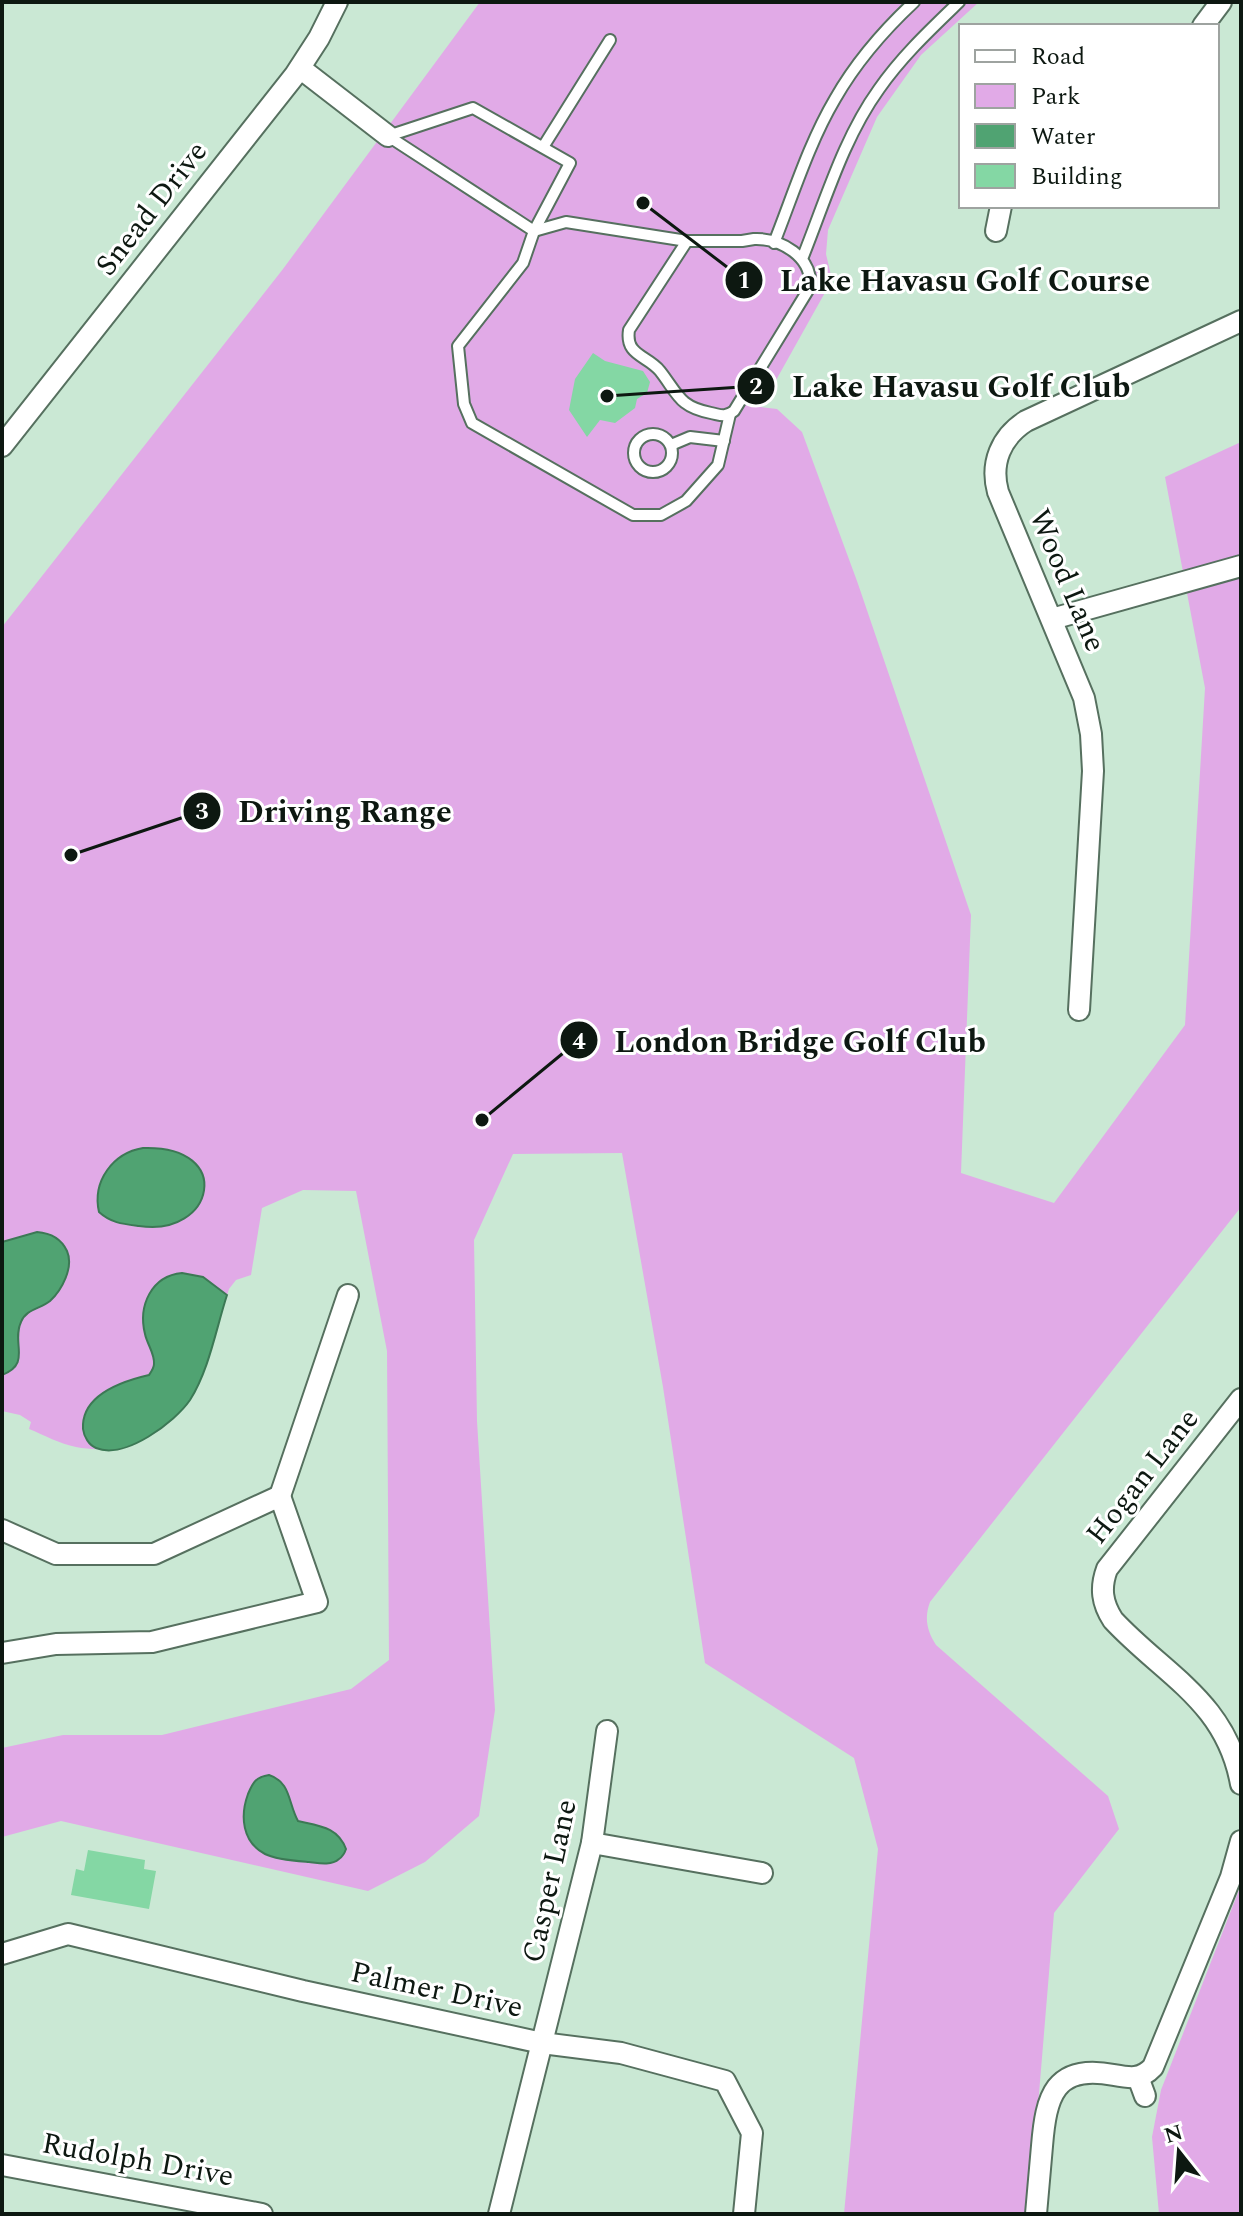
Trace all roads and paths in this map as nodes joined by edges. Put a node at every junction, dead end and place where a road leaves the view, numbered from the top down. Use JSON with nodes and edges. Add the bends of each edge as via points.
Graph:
{"nodes":[{"id":1,"x":337,"y":2,"type":"edge"},
{"id":2,"x":914,"y":2,"type":"edge"},
{"id":3,"x":959,"y":2,"type":"edge"},
{"id":4,"x":1221,"y":2,"type":"edge"},
{"id":5,"x":1204,"y":24,"type":"edge"},
{"id":6,"x":610,"y":40,"type":"dead end"},
{"id":7,"x":300,"y":68,"type":"junction"},
{"id":8,"x":388,"y":136,"type":"junction"},
{"id":9,"x":543,"y":147,"type":"junction"},
{"id":10,"x":1001,"y":208,"type":"edge"},
{"id":11,"x":534,"y":231,"type":"junction"},
{"id":12,"x":996,"y":231,"type":"dead end"},
{"id":13,"x":687,"y":241,"type":"junction"},
{"id":14,"x":774,"y":243,"type":"junction"},
{"id":15,"x":802,"y":259,"type":"junction"},
{"id":16,"x":1241,"y":321,"type":"edge"},
{"id":17,"x":730,"y":414,"type":"junction"},
{"id":18,"x":724,"y":441,"type":"junction"},
{"id":19,"x":671,"y":445,"type":"dead end"},
{"id":20,"x":2,"y":446,"type":"edge"},
{"id":21,"x":1241,"y":566,"type":"edge"},
{"id":22,"x":1052,"y":619,"type":"junction"},
{"id":23,"x":1079,"y":1010,"type":"dead end"},
{"id":24,"x":348,"y":1295,"type":"dead end"},
{"id":25,"x":1241,"y":1399,"type":"edge"},
{"id":26,"x":280,"y":1496,"type":"junction"},
{"id":27,"x":2,"y":1530,"type":"edge"},
{"id":28,"x":2,"y":1653,"type":"edge"},
{"id":29,"x":607,"y":1731,"type":"dead end"},
{"id":30,"x":1241,"y":1784,"type":"edge"},
{"id":31,"x":1241,"y":1841,"type":"edge"},
{"id":32,"x":592,"y":1843,"type":"junction"},
{"id":33,"x":762,"y":1873,"type":"dead end"},
{"id":34,"x":2,"y":1954,"type":"edge"},
{"id":35,"x":542,"y":2043,"type":"junction"},
{"id":36,"x":2,"y":2165,"type":"edge"},
{"id":37,"x":262,"y":2214,"type":"edge"},
{"id":38,"x":499,"y":2214,"type":"edge"},
{"id":39,"x":744,"y":2214,"type":"edge"},
{"id":40,"x":1036,"y":2214,"type":"edge"}],
"edges":[{"from":1,"to":7,"type":"street","name":"Snead Drive"},
{"from":2,"to":14,"type":"lane","via":[[869,49],[835,99]]},
{"from":3,"to":15,"type":"lane","via":[[894,69],[862,114]]},
{"from":4,"to":5,"type":"street"},
{"from":6,"to":9,"type":"lane"},
{"from":7,"to":8,"type":"street"},
{"from":7,"to":20,"type":"street","name":"Snead Drive"},
{"from":8,"to":9,"type":"lane","via":[[473,108]]},
{"from":8,"to":11,"type":"lane"},
{"from":9,"to":11,"type":"lane","via":[[570,163]]},
{"from":10,"to":12,"type":"street"},
{"from":11,"to":13,"type":"lane","via":[[566,222]]},
{"from":11,"to":18,"type":"lane","via":[[523,263],[458,346],[464,404],[472,423],[642,517],[666,513],[686,501],[716,469]]},
{"from":13,"to":14,"type":"lane","via":[[761,238]]},
{"from":13,"to":17,"type":"lane","via":[[632,324],[629,345],[654,364],[685,404],[720,417]]},
{"from":14,"to":15,"type":"lane"},
{"from":15,"to":17,"type":"lane","via":[[811,279],[809,289]]},
{"from":16,"to":22,"type":"street","name":"Wood Lane","via":[[1026,421],[1004,441],[996,463],[997,487]]},
{"from":17,"to":18,"type":"lane"},
{"from":18,"to":19,"type":"lane","via":[[690,437]]},
{"from":21,"to":22,"type":"street"},
{"from":22,"to":23,"type":"street","name":"Wood Lane","via":[[1084,698],[1093,752]]},
{"from":24,"to":26,"type":"street"},
{"from":25,"to":30,"type":"street","name":"Hogan Lane","via":[[1107,1569],[1102,1589],[1115,1623],[1211,1712],[1232,1750]]},
{"from":26,"to":27,"type":"street","via":[[154,1554],[56,1554]]},
{"from":26,"to":28,"type":"street","via":[[317,1602],[152,1642],[56,1644]]},
{"from":29,"to":32,"type":"street","name":"Casper Lane"},
{"from":31,"to":40,"type":"street","via":[[1231,1877],[1141,2086],[1086,2072],[1054,2091],[1044,2114]]},
{"from":32,"to":33,"type":"street"},
{"from":32,"to":35,"type":"street","name":"Casper Lane"},
{"from":34,"to":35,"type":"street","name":"Palmer Drive","via":[[68,1934]]},
{"from":35,"to":38,"type":"street","name":"Casper Lane"},
{"from":35,"to":39,"type":"street","name":"Palmer Drive","via":[[621,2053],[725,2081],[752,2133]]},
{"from":36,"to":37,"type":"street","name":"Rudolph Drive"}]}
